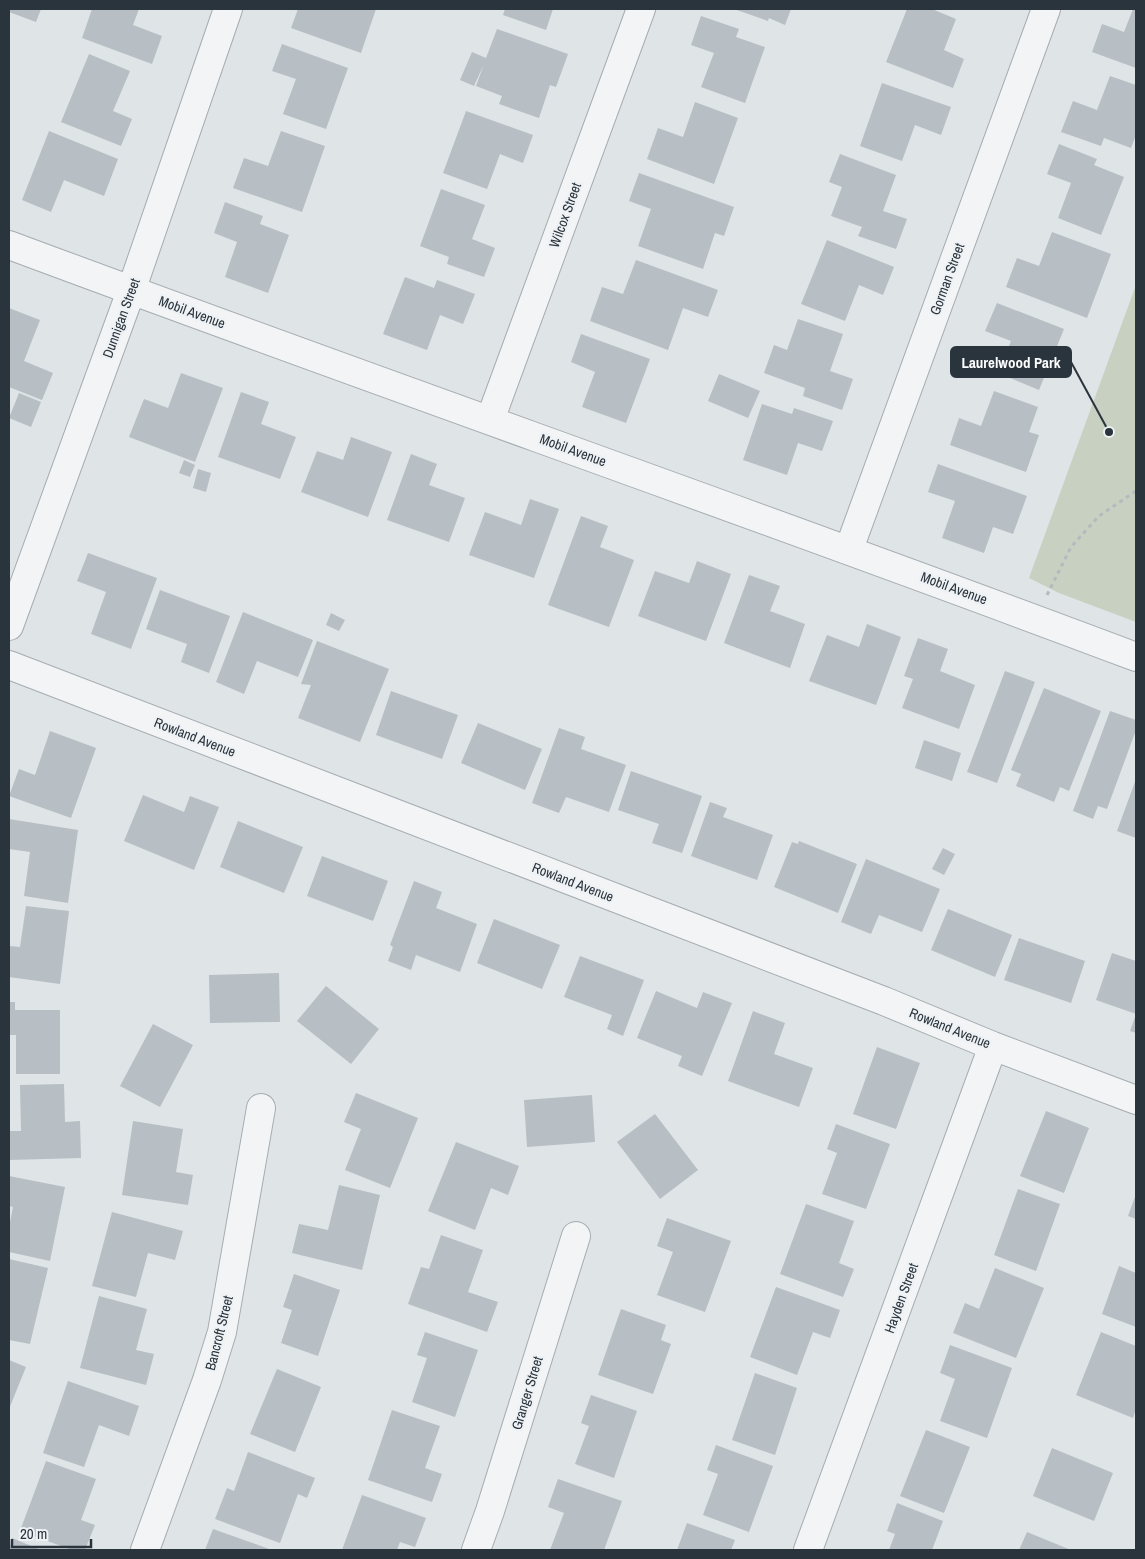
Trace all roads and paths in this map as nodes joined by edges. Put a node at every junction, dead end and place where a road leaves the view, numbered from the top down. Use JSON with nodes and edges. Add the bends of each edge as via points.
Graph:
{"nodes":[{"id":1,"x":228,"y":9,"type":"edge"},
{"id":2,"x":641,"y":9,"type":"edge"},
{"id":3,"x":1046,"y":9,"type":"edge"},
{"id":4,"x":9,"y":245,"type":"edge"},
{"id":5,"x":132,"y":290,"type":"junction"},
{"id":6,"x":490,"y":420,"type":"junction"},
{"id":7,"x":1136,"y":490,"type":"edge"},
{"id":8,"x":849,"y":549,"type":"junction"},
{"id":9,"x":1035,"y":618,"type":"junction"},
{"id":10,"x":9,"y":626,"type":"edge"},
{"id":11,"x":1136,"y":657,"type":"edge"},
{"id":12,"x":9,"y":665,"type":"edge"},
{"id":13,"x":993,"y":1046,"type":"junction"},
{"id":14,"x":1136,"y":1100,"type":"edge"},
{"id":15,"x":261,"y":1108,"type":"dead end"},
{"id":16,"x":576,"y":1236,"type":"dead end"},
{"id":17,"x":145,"y":1550,"type":"edge"},
{"id":18,"x":476,"y":1550,"type":"edge"},
{"id":19,"x":808,"y":1550,"type":"edge"}],
"edges":[{"from":1,"to":5,"type":"street","name":"Dunnigan Street"},
{"from":2,"to":6,"type":"street","name":"Wilcox Street"},
{"from":3,"to":8,"type":"street","name":"Gorman Street"},
{"from":4,"to":5,"type":"street","name":"Mobil Avenue"},
{"from":5,"to":6,"type":"street","name":"Mobil Avenue"},
{"from":5,"to":10,"type":"street","name":"Dunnigan Street"},
{"from":6,"to":8,"type":"street","name":"Mobil Avenue"},
{"from":7,"to":9,"type":"path","via":[[1100,516],[1071,547]]},
{"from":8,"to":9,"type":"street","name":"Mobil Avenue"},
{"from":9,"to":11,"type":"street","name":"Mobil Avenue"},
{"from":12,"to":13,"type":"street","name":"Rowland Avenue","via":[[874,997]]},
{"from":13,"to":14,"type":"street","name":"Rowland Avenue"},
{"from":13,"to":19,"type":"street","name":"Hayden Street"},
{"from":15,"to":17,"type":"street","name":"Bancroft Street","via":[[222,1332]]},
{"from":16,"to":18,"type":"street","name":"Granger Street"}]}
